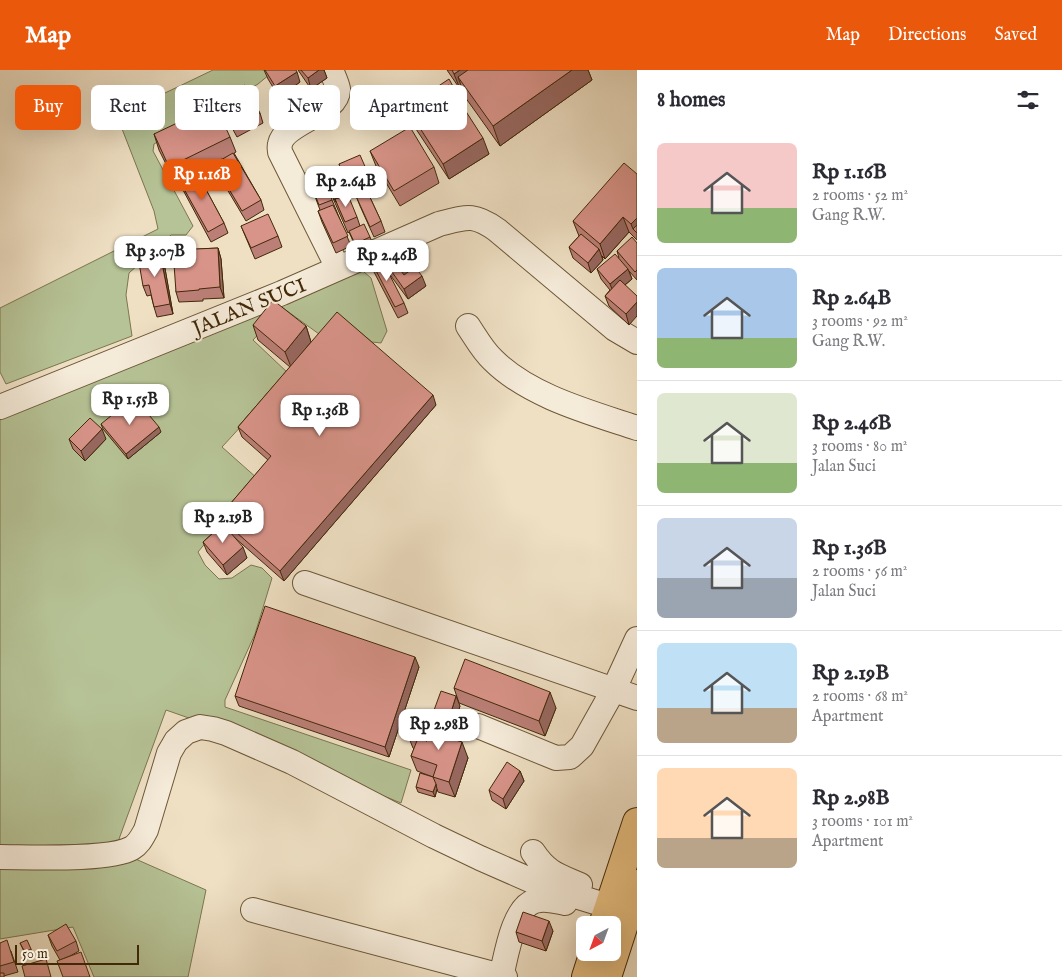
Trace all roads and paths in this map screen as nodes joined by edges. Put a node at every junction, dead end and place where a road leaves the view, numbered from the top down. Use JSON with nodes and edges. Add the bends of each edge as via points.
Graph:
{"nodes":[{"id":1,"x":331,"y":70,"type":"edge"},
{"id":2,"x":338,"y":268,"type":"junction"},
{"id":3,"x":468,"y":326,"type":"dead end"},
{"id":4,"x":637,"y":342,"type":"edge"},
{"id":5,"x":0,"y":407,"type":"edge"},
{"id":6,"x":637,"y":428,"type":"edge"},
{"id":7,"x":305,"y":583,"type":"dead end"},
{"id":8,"x":637,"y":639,"type":"edge"},
{"id":9,"x":614,"y":689,"type":"junction"},
{"id":10,"x":637,"y":698,"type":"edge"},
{"id":11,"x":478,"y":726,"type":"dead end"},
{"id":12,"x":637,"y":822,"type":"edge"},
{"id":13,"x":533,"y":852,"type":"dead end"},
{"id":14,"x":0,"y":857,"type":"edge"},
{"id":15,"x":637,"y":884,"type":"edge"},
{"id":16,"x":253,"y":910,"type":"dead end"},
{"id":17,"x":610,"y":913,"type":"edge"},
{"id":18,"x":591,"y":961,"type":"edge"},
{"id":19,"x":502,"y":977,"type":"edge"},
{"id":20,"x":586,"y":977,"type":"edge"},
{"id":21,"x":607,"y":977,"type":"edge"}],
"edges":[{"from":1,"to":2,"type":"street","via":[[338,89],[334,99],[292,130],[283,139],[280,152]]},
{"from":2,"to":4,"type":"street","name":"JALAN SUCI","via":[[440,224],[475,218],[497,230],[616,329]]},
{"from":2,"to":5,"type":"street","name":"JALAN SUCI"},
{"from":3,"to":6,"type":"street","via":[[491,359],[521,382],[582,410]]},
{"from":7,"to":9,"type":"street"},
{"from":8,"to":9,"type":"street"},
{"from":9,"to":10,"type":"street"},
{"from":9,"to":11,"type":"street","via":[[582,746],[570,757],[556,758]]},
{"from":12,"to":17,"type":"highway"},
{"from":13,"to":17,"type":"street","via":[[541,865]]},
{"from":14,"to":17,"type":"street","via":[[111,855],[133,848],[146,830],[169,753],[176,740],[200,727],[226,733],[292,762],[434,836]]},
{"from":15,"to":17,"type":"highway"},
{"from":16,"to":19,"type":"street"},
{"from":17,"to":19,"type":"street","via":[[557,901],[531,902],[520,914],[514,928]]},
{"from":17,"to":21,"type":"highway"},
{"from":18,"to":20,"type":"highway"}]}
